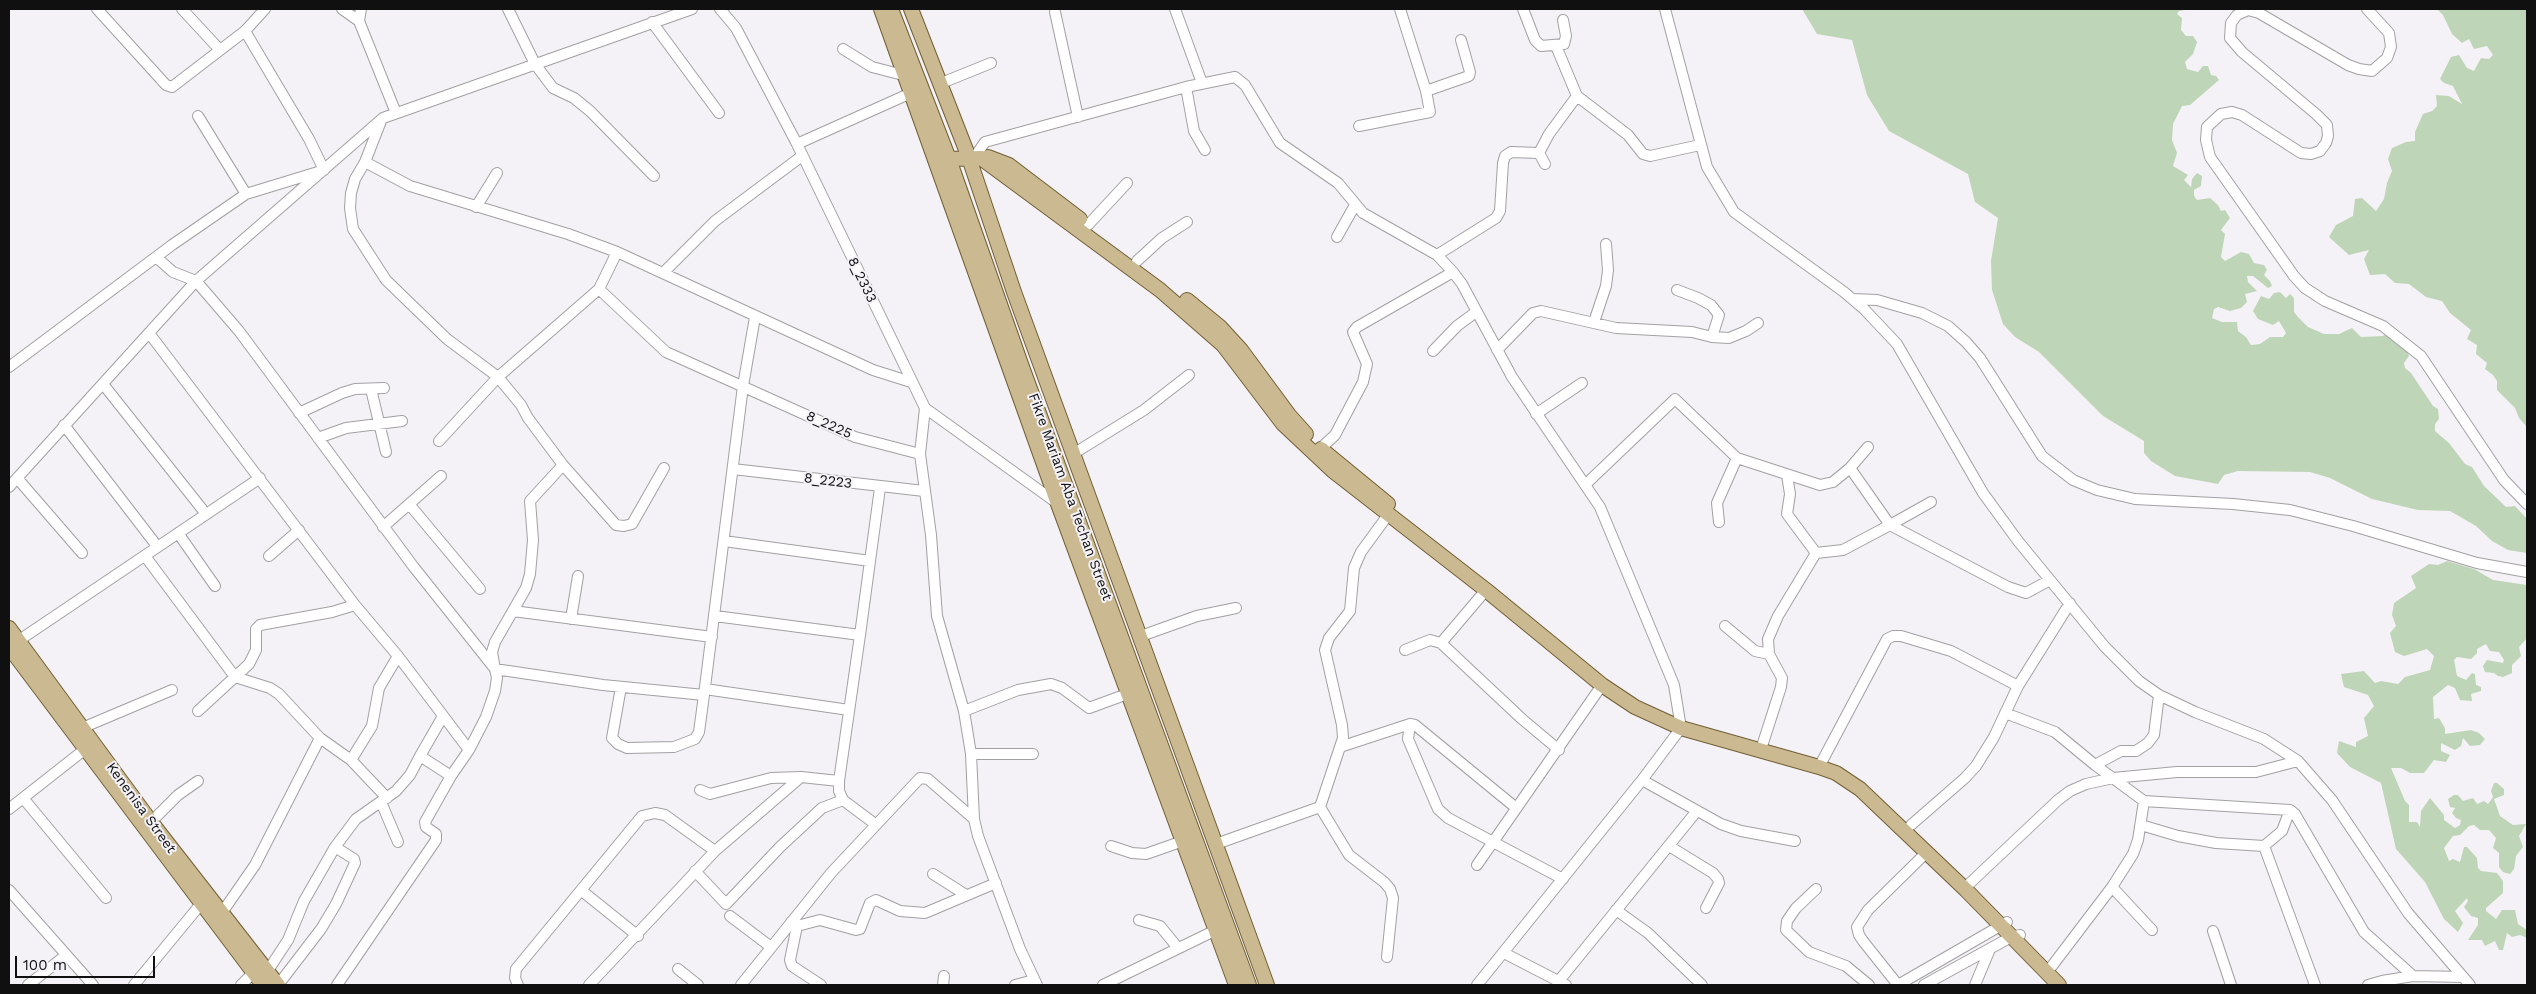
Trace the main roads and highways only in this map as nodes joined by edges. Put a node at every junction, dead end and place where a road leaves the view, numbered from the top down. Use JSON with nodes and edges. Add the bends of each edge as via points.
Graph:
{"nodes":[{"id":1,"x":881,"y":9,"type":"edge"},
{"id":2,"x":891,"y":9,"type":"edge"},
{"id":3,"x":911,"y":9,"type":"edge"},
{"id":4,"x":971,"y":156,"type":"junction"},
{"id":5,"x":950,"y":159,"type":"junction"},
{"id":6,"x":994,"y":163,"type":"junction"},
{"id":7,"x":1217,"y":331,"type":"junction"},
{"id":8,"x":1447,"y":554,"type":"junction"},
{"id":9,"x":9,"y":628,"type":"edge"},
{"id":10,"x":14,"y":644,"type":"edge"},
{"id":11,"x":1681,"y":723,"type":"junction"},
{"id":12,"x":1821,"y":763,"type":"junction"},
{"id":13,"x":1244,"y":923,"type":"junction"},
{"id":14,"x":2004,"y":924,"type":"junction"},
{"id":15,"x":1222,"y":930,"type":"junction"},
{"id":16,"x":2016,"y":936,"type":"junction"},
{"id":17,"x":265,"y":979,"type":"edge"},
{"id":18,"x":278,"y":985,"type":"edge"},
{"id":19,"x":1236,"y":985,"type":"edge"},
{"id":20,"x":1249,"y":985,"type":"edge"},
{"id":21,"x":1267,"y":985,"type":"edge"},
{"id":22,"x":2059,"y":985,"type":"edge"},
{"id":23,"x":2069,"y":985,"type":"edge"}],
"edges":[{"from":1,"to":15,"type":"main road","via":[[1058,504],[1183,841]]},
{"from":2,"to":5,"type":"main road","name":"Fikre Mariam Aba Techan Street"},
{"from":3,"to":4,"type":"main road","name":"Fikre Mariam Aba Techan Street"},
{"from":4,"to":5,"type":"main road"},
{"from":4,"to":6,"type":"main road"},
{"from":4,"to":13,"type":"main road","name":"Fikre Mariam Aba Techan Street","via":[[1073,454]]},
{"from":5,"to":15,"type":"main road","name":"Fikre Mariam Aba Techan Street"},
{"from":6,"to":7,"type":"main road"},
{"from":6,"to":7,"type":"main road","via":[[1009,165],[1137,261]]},
{"from":7,"to":8,"type":"main road","via":[[1241,350],[1289,415],[1320,449]]},
{"from":7,"to":8,"type":"main road","via":[[1283,424],[1304,446],[1388,516]]},
{"from":8,"to":11,"type":"main road","via":[[1589,665],[1628,693]]},
{"from":8,"to":11,"type":"main road","via":[[1602,685],[1635,706]]},
{"from":9,"to":10,"type":"main road","name":"Kenenisa Street"},
{"from":10,"to":17,"type":"main road","name":"Kenenisa Street","via":[[82,728],[221,914]]},
{"from":10,"to":17,"type":"main road","name":"Kenenisa Street","via":[[84,750],[200,905],[253,973]]},
{"from":11,"to":12,"type":"main road"},
{"from":11,"to":12,"type":"main road","via":[[1763,743]]},
{"from":12,"to":14,"type":"main road","via":[[1860,788]]},
{"from":12,"to":14,"type":"main road","via":[[1853,774],[1911,825]]},
{"from":13,"to":15,"type":"main road"},
{"from":13,"to":21,"type":"main road","name":"Fikre Mariam Aba Techan Street"},
{"from":14,"to":16,"type":"main road"},
{"from":15,"to":19,"type":"main road"},
{"from":15,"to":20,"type":"main road","name":"Fikre Mariam Aba Techan Street"},
{"from":16,"to":22,"type":"main road"},
{"from":16,"to":23,"type":"main road"},
{"from":17,"to":18,"type":"main road","name":"Kenenisa Street"}]}
